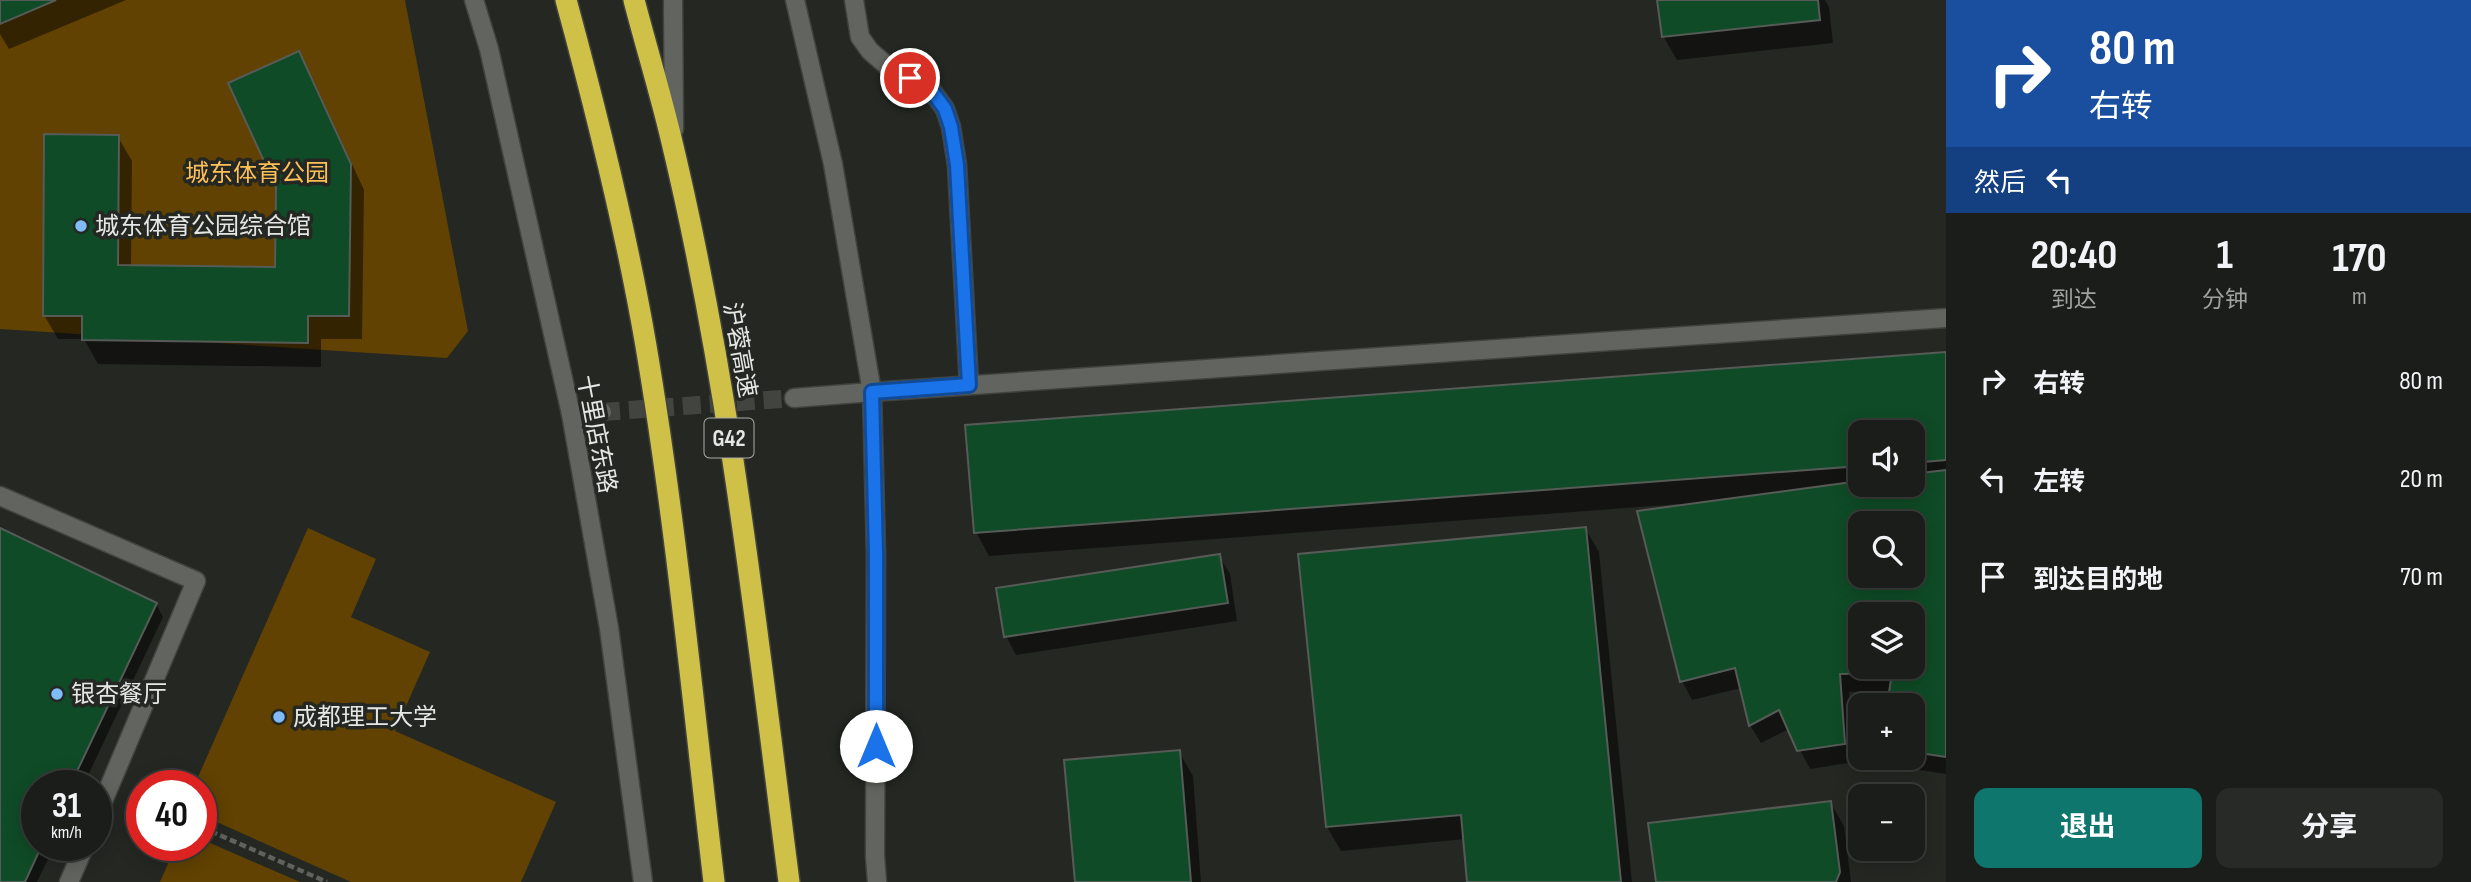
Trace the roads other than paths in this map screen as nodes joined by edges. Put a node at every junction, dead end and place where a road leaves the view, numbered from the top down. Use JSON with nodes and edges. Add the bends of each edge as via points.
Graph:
{"nodes":[{"id":1,"x":474,"y":0,"type":"edge"},
{"id":2,"x":566,"y":0,"type":"edge"},
{"id":3,"x":634,"y":0,"type":"edge"},
{"id":4,"x":673,"y":0,"type":"edge"},
{"id":5,"x":795,"y":0,"type":"edge"},
{"id":6,"x":854,"y":0,"type":"edge"},
{"id":7,"x":675,"y":154,"type":"junction"},
{"id":8,"x":1946,"y":318,"type":"edge"},
{"id":9,"x":969,"y":385,"type":"junction"},
{"id":10,"x":872,"y":392,"type":"junction"},
{"id":11,"x":794,"y":398,"type":"tunnel mouth"},
{"id":12,"x":602,"y":412,"type":"tunnel mouth"},
{"id":13,"x":570,"y":414,"type":"junction"},
{"id":14,"x":0,"y":496,"type":"edge"},
{"id":15,"x":112,"y":780,"type":"edge"},
{"id":16,"x":78,"y":861,"type":"edge"},
{"id":17,"x":69,"y":882,"type":"edge"},
{"id":18,"x":643,"y":882,"type":"edge"},
{"id":19,"x":714,"y":882,"type":"edge"},
{"id":20,"x":789,"y":882,"type":"edge"},
{"id":21,"x":877,"y":882,"type":"edge"}],
"edges":[{"from":1,"to":13,"type":"street","name":"十里店东路","via":[[489,49]]},
{"from":2,"to":19,"type":"highway","via":[[597,112],[646,345]]},
{"from":3,"to":7,"type":"highway","name":"沪蓉高速","number":"G42"},
{"from":4,"to":7,"type":"street"},
{"from":5,"to":10,"type":"street","via":[[834,164]]},
{"from":6,"to":9,"type":"street","via":[[860,37],[870,51],[892,70],[929,87],[951,127]]},
{"from":7,"to":20,"type":"highway","name":"沪蓉高速","number":"G42","via":[[743,526]]},
{"from":8,"to":9,"type":"street"},
{"from":9,"to":10,"type":"street"},
{"from":10,"to":11,"type":"street"},
{"from":10,"to":21,"type":"street"},
{"from":12,"to":13,"type":"street"},
{"from":13,"to":18,"type":"street","name":"十里店东路","via":[[609,628]]},
{"from":14,"to":15,"type":"street","via":[[196,581]]},
{"from":16,"to":17,"type":"street"}]}
